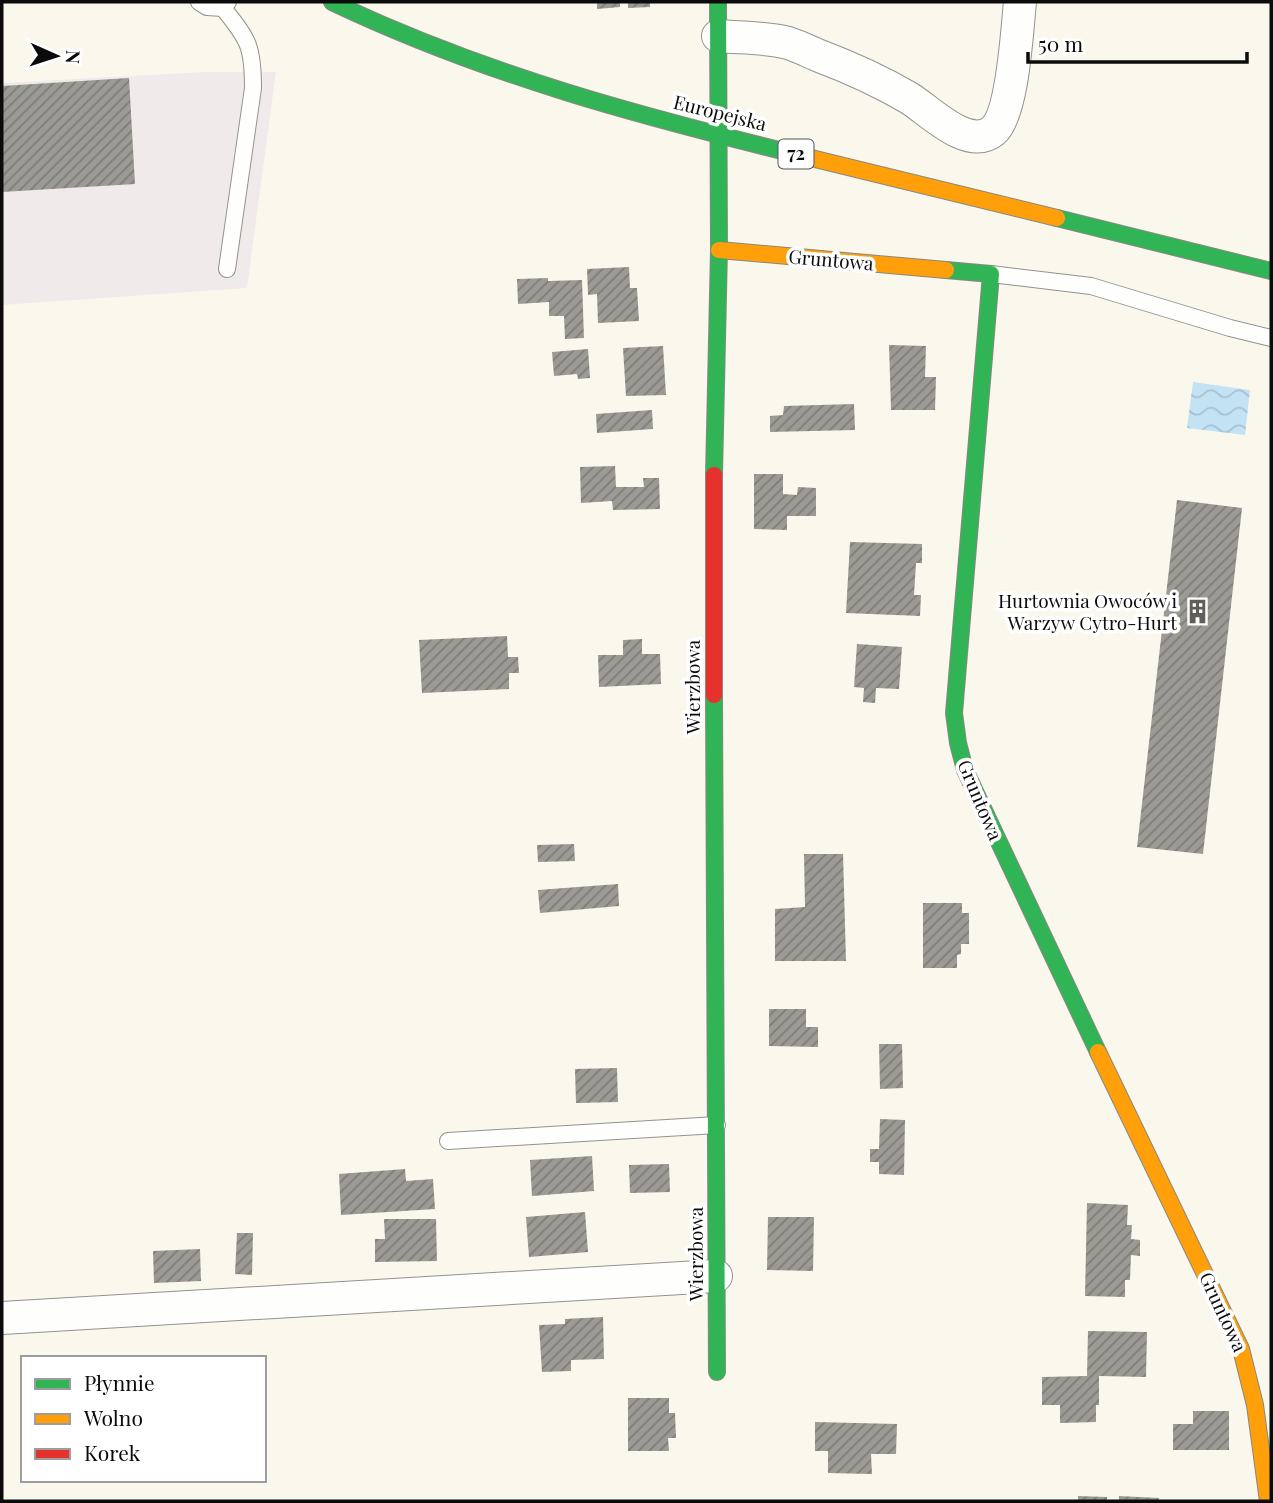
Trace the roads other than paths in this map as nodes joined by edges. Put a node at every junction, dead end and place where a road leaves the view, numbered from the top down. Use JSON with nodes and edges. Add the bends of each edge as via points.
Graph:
{"nodes":[{"id":1,"x":199,"y":2,"type":"edge"},
{"id":2,"x":332,"y":2,"type":"edge"},
{"id":3,"x":718,"y":2,"type":"edge"},
{"id":4,"x":1020,"y":2,"type":"edge"},
{"id":5,"x":226,"y":5,"type":"edge"},
{"id":6,"x":718,"y":36,"type":"junction"},
{"id":7,"x":717,"y":134,"type":"junction"},
{"id":8,"x":719,"y":250,"type":"junction"},
{"id":9,"x":227,"y":269,"type":"dead end"},
{"id":10,"x":1271,"y":271,"type":"edge"},
{"id":11,"x":991,"y":274,"type":"junction"},
{"id":12,"x":1271,"y":338,"type":"edge"},
{"id":13,"x":717,"y":1125,"type":"junction"},
{"id":14,"x":448,"y":1141,"type":"dead end"},
{"id":15,"x":716,"y":1276,"type":"junction"},
{"id":16,"x":2,"y":1318,"type":"edge"},
{"id":17,"x":717,"y":1372,"type":"dead end"},
{"id":18,"x":1268,"y":1501,"type":"edge"}],
"edges":[{"from":1,"to":5,"type":"lane","via":[[207,7]]},
{"from":2,"to":7,"type":"street","name":"Europejska","number":"72","via":[[480,66]]},
{"from":3,"to":6,"type":"street","name":"Wierzbowa"},
{"from":4,"to":6,"type":"street","via":[[1009,96],[1000,120],[981,137],[953,129],[909,98],[855,70],[786,43]]},
{"from":5,"to":9,"type":"lane","via":[[246,37],[253,63]]},
{"from":6,"to":7,"type":"street","name":"Wierzbowa"},
{"from":7,"to":8,"type":"street","name":"Wierzbowa"},
{"from":7,"to":10,"type":"street","name":"Europejska","number":"72"},
{"from":8,"to":11,"type":"street","name":"Gruntowa"},
{"from":8,"to":13,"type":"street","name":"Wierzbowa","via":[[713,524]]},
{"from":11,"to":12,"type":"lane","via":[[1091,286]]},
{"from":11,"to":18,"type":"street","name":"Gruntowa","via":[[954,713],[958,743],[965,770],[1000,847],[1241,1349],[1256,1407]]},
{"from":13,"to":14,"type":"lane"},
{"from":13,"to":15,"type":"street","name":"Wierzbowa"},
{"from":15,"to":16,"type":"street"},
{"from":15,"to":17,"type":"street","name":"Wierzbowa"}]}
